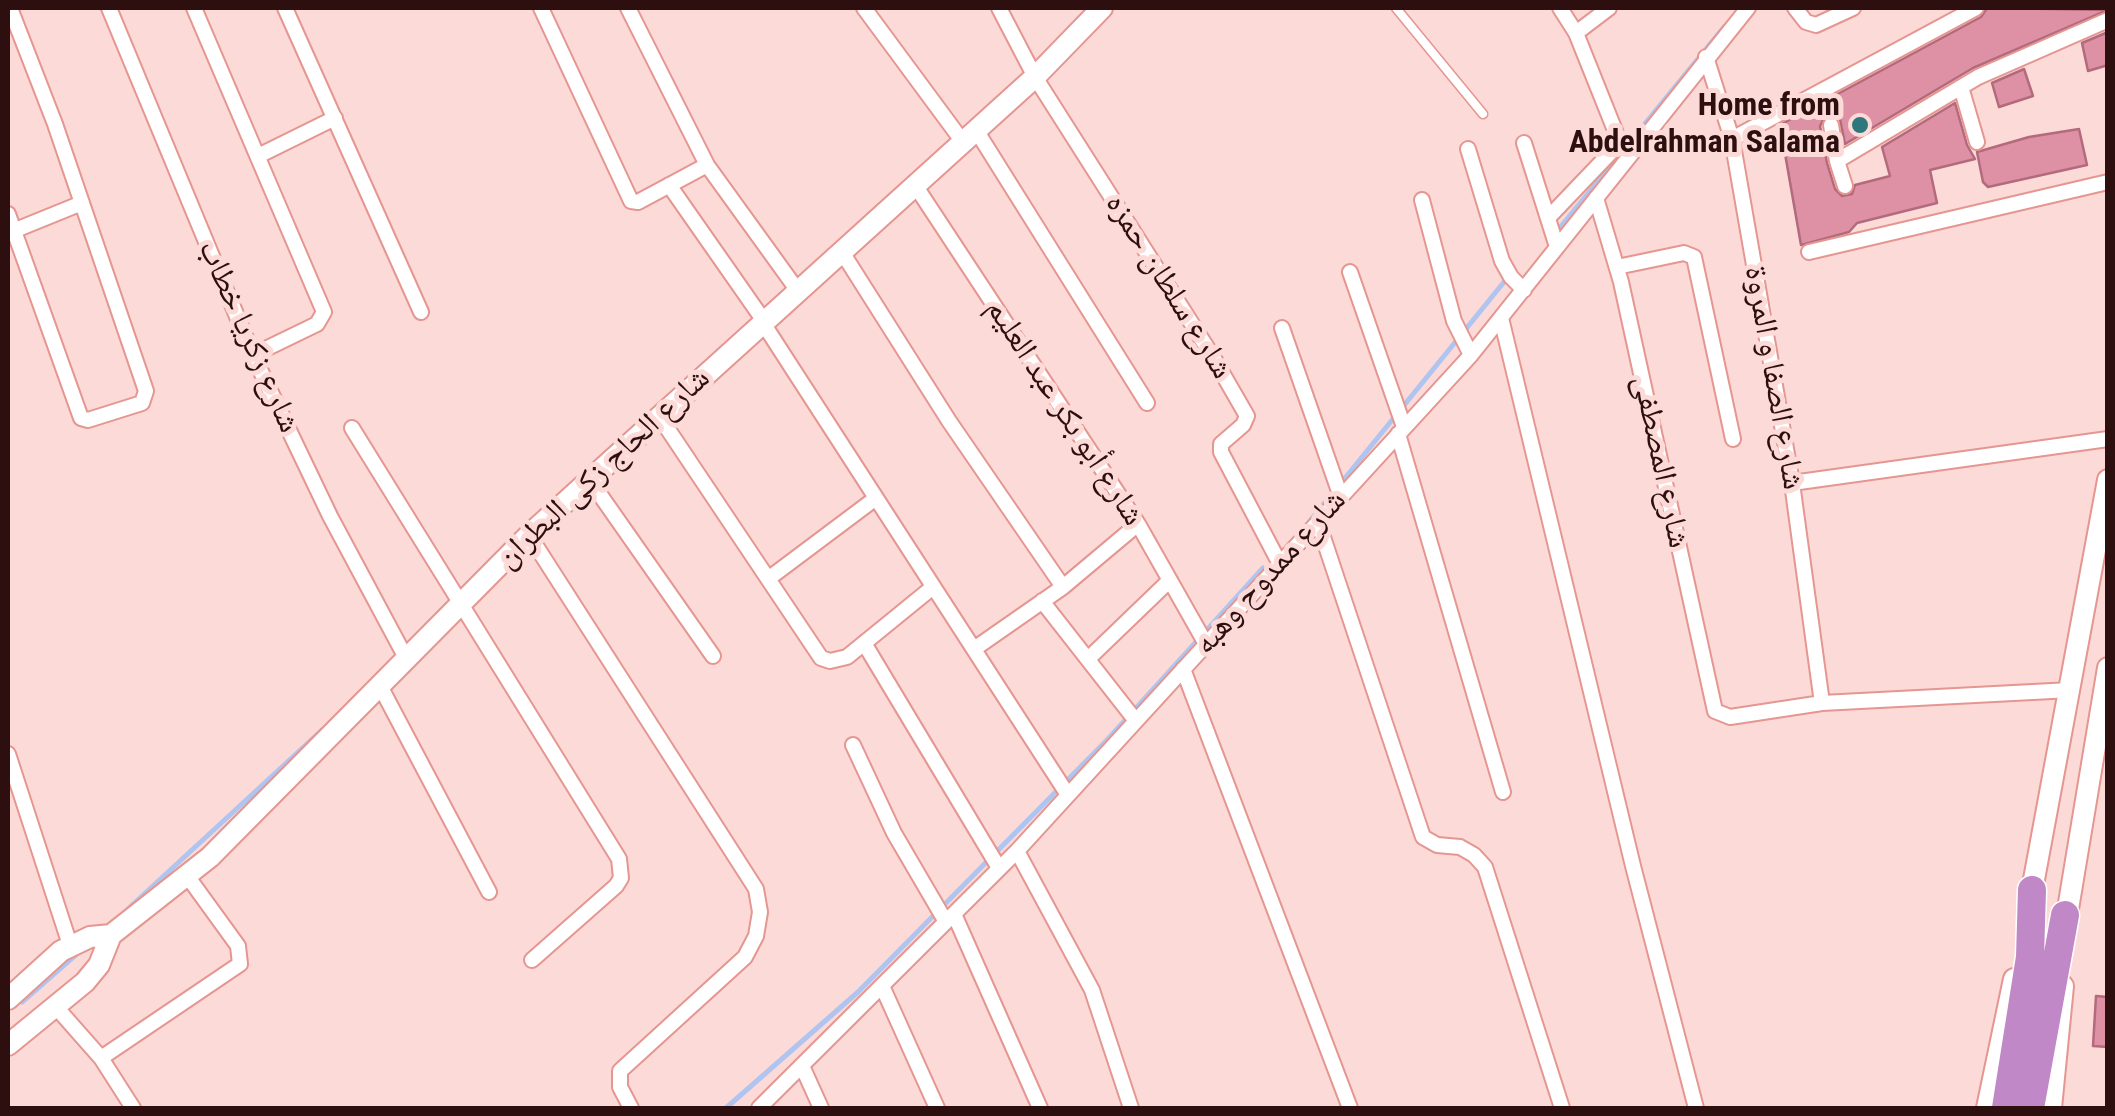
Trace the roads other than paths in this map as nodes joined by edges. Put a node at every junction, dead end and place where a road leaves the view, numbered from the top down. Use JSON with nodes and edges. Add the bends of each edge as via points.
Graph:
{"nodes":[{"id":1,"x":10,"y":8,"type":"edge"},
{"id":2,"x":110,"y":8,"type":"edge"},
{"id":3,"x":194,"y":8,"type":"edge"},
{"id":4,"x":285,"y":8,"type":"edge"},
{"id":5,"x":541,"y":8,"type":"edge"},
{"id":6,"x":628,"y":8,"type":"edge"},
{"id":7,"x":864,"y":8,"type":"edge"},
{"id":8,"x":999,"y":8,"type":"edge"},
{"id":9,"x":1102,"y":8,"type":"edge"},
{"id":10,"x":1396,"y":8,"type":"edge"},
{"id":11,"x":1560,"y":8,"type":"edge"},
{"id":12,"x":1609,"y":8,"type":"edge"},
{"id":13,"x":1748,"y":8,"type":"edge"},
{"id":14,"x":1796,"y":8,"type":"edge"},
{"id":15,"x":1853,"y":8,"type":"edge"},
{"id":16,"x":1976,"y":8,"type":"edge"},
{"id":17,"x":2108,"y":20,"type":"edge"},
{"id":18,"x":1576,"y":33,"type":"junction"},
{"id":19,"x":1706,"y":58,"type":"junction"},
{"id":20,"x":1035,"y":77,"type":"junction"},
{"id":21,"x":1961,"y":88,"type":"junction"},
{"id":22,"x":1484,"y":114,"type":"dead end"},
{"id":23,"x":334,"y":118,"type":"junction"},
{"id":24,"x":1831,"y":125,"type":"dead end"},
{"id":25,"x":970,"y":136,"type":"junction"},
{"id":26,"x":1732,"y":139,"type":"junction"},
{"id":27,"x":1977,"y":142,"type":"dead end"},
{"id":28,"x":1524,"y":143,"type":"dead end"},
{"id":29,"x":1468,"y":148,"type":"dead end"},
{"id":30,"x":258,"y":156,"type":"junction"},
{"id":31,"x":1837,"y":161,"type":"junction"},
{"id":32,"x":707,"y":164,"type":"junction"},
{"id":33,"x":2108,"y":182,"type":"edge"},
{"id":34,"x":669,"y":185,"type":"junction"},
{"id":35,"x":915,"y":185,"type":"junction"},
{"id":36,"x":1845,"y":186,"type":"dead end"},
{"id":37,"x":1596,"y":198,"type":"junction"},
{"id":38,"x":1422,"y":200,"type":"dead end"},
{"id":39,"x":82,"y":203,"type":"junction"},
{"id":40,"x":8,"y":214,"type":"edge"},
{"id":41,"x":1548,"y":218,"type":"junction"},
{"id":42,"x":14,"y":231,"type":"junction"},
{"id":43,"x":1558,"y":247,"type":"junction"},
{"id":44,"x":842,"y":252,"type":"junction"},
{"id":45,"x":1810,"y":252,"type":"dead end"},
{"id":46,"x":1617,"y":267,"type":"junction"},
{"id":47,"x":1350,"y":272,"type":"dead end"},
{"id":48,"x":1524,"y":290,"type":"junction"},
{"id":49,"x":798,"y":291,"type":"junction"},
{"id":50,"x":422,"y":312,"type":"dead end"},
{"id":51,"x":1501,"y":318,"type":"junction"},
{"id":52,"x":764,"y":322,"type":"junction"},
{"id":53,"x":1282,"y":328,"type":"dead end"},
{"id":54,"x":1467,"y":349,"type":"junction"},
{"id":55,"x":253,"y":356,"type":"junction"},
{"id":56,"x":1147,"y":403,"type":"dead end"},
{"id":57,"x":659,"y":416,"type":"junction"},
{"id":58,"x":1401,"y":427,"type":"junction"},
{"id":59,"x":352,"y":428,"type":"dead end"},
{"id":60,"x":1733,"y":439,"type":"dead end"},
{"id":61,"x":2108,"y":439,"type":"edge"},
{"id":62,"x":590,"y":479,"type":"junction"},
{"id":63,"x":2108,"y":480,"type":"edge"},
{"id":64,"x":1792,"y":484,"type":"junction"},
{"id":65,"x":1340,"y":494,"type":"junction"},
{"id":66,"x":876,"y":498,"type":"junction"},
{"id":67,"x":1318,"y":522,"type":"junction"},
{"id":68,"x":1138,"y":524,"type":"junction"},
{"id":69,"x":529,"y":535,"type":"junction"},
{"id":70,"x":1280,"y":564,"type":"junction"},
{"id":71,"x":768,"y":578,"type":"junction"},
{"id":72,"x":1170,"y":580,"type":"junction"},
{"id":73,"x":933,"y":587,"type":"junction"},
{"id":74,"x":1063,"y":587,"type":"junction"},
{"id":75,"x":1042,"y":602,"type":"junction"},
{"id":76,"x":460,"y":605,"type":"junction"},
{"id":77,"x":1202,"y":638,"type":"junction"},
{"id":78,"x":864,"y":644,"type":"junction"},
{"id":79,"x":974,"y":648,"type":"junction"},
{"id":80,"x":712,"y":656,"type":"dead end"},
{"id":81,"x":406,"y":658,"type":"junction"},
{"id":82,"x":1088,"y":659,"type":"junction"},
{"id":83,"x":2108,"y":668,"type":"edge"},
{"id":84,"x":1184,"y":669,"type":"junction"},
{"id":85,"x":379,"y":684,"type":"junction"},
{"id":86,"x":2072,"y":690,"type":"junction"},
{"id":87,"x":1822,"y":703,"type":"junction"},
{"id":88,"x":1132,"y":715,"type":"junction"},
{"id":89,"x":853,"y":745,"type":"dead end"},
{"id":90,"x":8,"y":754,"type":"edge"},
{"id":91,"x":1063,"y":788,"type":"junction"},
{"id":92,"x":1502,"y":792,"type":"dead end"},
{"id":93,"x":1016,"y":851,"type":"junction"},
{"id":94,"x":994,"y":860,"type":"junction"},
{"id":95,"x":188,"y":876,"type":"junction"},
{"id":96,"x":2032,"y":890,"type":"junction"},
{"id":97,"x":489,"y":892,"type":"dead end"},
{"id":98,"x":2065,"y":915,"type":"junction"},
{"id":99,"x":947,"y":917,"type":"junction"},
{"id":100,"x":112,"y":935,"type":"junction"},
{"id":101,"x":70,"y":945,"type":"junction"},
{"id":102,"x":532,"y":960,"type":"dead end"},
{"id":103,"x":882,"y":986,"type":"junction"},
{"id":104,"x":8,"y":999,"type":"edge"},
{"id":105,"x":56,"y":1007,"type":"junction"},
{"id":106,"x":8,"y":1045,"type":"edge"},
{"id":107,"x":101,"y":1058,"type":"junction"},
{"id":108,"x":802,"y":1066,"type":"junction"},
{"id":109,"x":133,"y":1108,"type":"edge"},
{"id":110,"x":630,"y":1108,"type":"edge"},
{"id":111,"x":759,"y":1108,"type":"edge"},
{"id":112,"x":821,"y":1108,"type":"edge"},
{"id":113,"x":937,"y":1108,"type":"edge"},
{"id":114,"x":1040,"y":1108,"type":"edge"},
{"id":115,"x":1131,"y":1108,"type":"edge"},
{"id":116,"x":1350,"y":1108,"type":"edge"},
{"id":117,"x":1562,"y":1108,"type":"edge"},
{"id":118,"x":1696,"y":1108,"type":"edge"},
{"id":119,"x":1987,"y":1108,"type":"edge"},
{"id":120,"x":2006,"y":1108,"type":"edge"},
{"id":121,"x":2030,"y":1108,"type":"edge"},
{"id":122,"x":2051,"y":1108,"type":"edge"}],
"edges":[{"from":1,"to":39,"type":"street"},
{"from":2,"to":55,"type":"street","name":"شارع زكريا خطاب"},
{"from":3,"to":30,"type":"street"},
{"from":4,"to":23,"type":"street"},
{"from":5,"to":34,"type":"street","via":[[629,198],[634,202]]},
{"from":6,"to":32,"type":"street"},
{"from":7,"to":25,"type":"street"},
{"from":8,"to":20,"type":"street","name":"شارع سلطان حمزه"},
{"from":9,"to":20,"type":"street","name":"شارع الحاج زكى البطران"},
{"from":10,"to":22,"type":"lane"},
{"from":11,"to":18,"type":"street"},
{"from":12,"to":18,"type":"street"},
{"from":13,"to":19,"type":"street","name":"شارع ممدوح وهبه"},
{"from":14,"to":15,"type":"street","via":[[1816,25]]},
{"from":16,"to":26,"type":"street"},
{"from":17,"to":21,"type":"street"},
{"from":18,"to":41,"type":"street","via":[[1618,138]]},
{"from":19,"to":26,"type":"street","name":"شارع الصفا و المروة"},
{"from":19,"to":37,"type":"street","name":"شارع ممدوح وهبه"},
{"from":20,"to":25,"type":"street","name":"شارع الحاج زكى البطران"},
{"from":20,"to":70,"type":"street","name":"شارع سلطان حمزه","via":[[1247,416],[1220,452]]},
{"from":21,"to":27,"type":"street"},
{"from":21,"to":31,"type":"street"},
{"from":23,"to":30,"type":"street"},
{"from":23,"to":50,"type":"street"},
{"from":24,"to":31,"type":"street"},
{"from":25,"to":35,"type":"street","name":"شارع الحاج زكى البطران"},
{"from":25,"to":56,"type":"street"},
{"from":26,"to":64,"type":"street","name":"شارع الصفا و المروة"},
{"from":28,"to":41,"type":"street"},
{"from":29,"to":48,"type":"street","via":[[1502,261]]},
{"from":30,"to":55,"type":"street","via":[[324,312],[317,324]]},
{"from":31,"to":36,"type":"street"},
{"from":32,"to":34,"type":"street"},
{"from":32,"to":49,"type":"street"},
{"from":33,"to":45,"type":"street"},
{"from":34,"to":52,"type":"street"},
{"from":35,"to":44,"type":"street","name":"شارع الحاج زكى البطران"},
{"from":35,"to":68,"type":"street","name":"شارع أبو بكر عبد العليم"},
{"from":37,"to":43,"type":"street","name":"شارع ممدوح وهبه"},
{"from":37,"to":46,"type":"street","name":"شارع المصطفى"},
{"from":38,"to":54,"type":"street"},
{"from":39,"to":42,"type":"street"},
{"from":39,"to":42,"type":"street","via":[[146,391],[136,406],[88,420],[78,414]]},
{"from":40,"to":42,"type":"street"},
{"from":41,"to":43,"type":"street"},
{"from":43,"to":48,"type":"street","name":"شارع ممدوح وهبه"},
{"from":44,"to":49,"type":"street","name":"شارع الحاج زكى البطران"},
{"from":44,"to":74,"type":"street"},
{"from":46,"to":60,"type":"street","via":[[1694,257]]},
{"from":46,"to":87,"type":"street","name":"شارع المصطفى","via":[[1715,711],[1730,716]]},
{"from":47,"to":58,"type":"street"},
{"from":48,"to":51,"type":"street","name":"شارع ممدوح وهبه"},
{"from":49,"to":52,"type":"street","name":"شارع الحاج زكى البطران"},
{"from":51,"to":54,"type":"street","name":"شارع ممدوح وهبه"},
{"from":51,"to":118,"type":"street"},
{"from":52,"to":57,"type":"street","name":"شارع الحاج زكى البطران"},
{"from":52,"to":66,"type":"street"},
{"from":53,"to":65,"type":"street"},
{"from":54,"to":58,"type":"street","name":"شارع ممدوح وهبه"},
{"from":55,"to":81,"type":"street","name":"شارع زكريا خطاب"},
{"from":57,"to":62,"type":"street","name":"شارع الحاج زكى البطران"},
{"from":57,"to":71,"type":"street"},
{"from":58,"to":65,"type":"street","name":"شارع ممدوح وهبه"},
{"from":58,"to":92,"type":"street"},
{"from":59,"to":76,"type":"street"},
{"from":61,"to":64,"type":"street"},
{"from":62,"to":69,"type":"street","name":"شارع الحاج زكى البطران"},
{"from":62,"to":80,"type":"street"},
{"from":63,"to":86,"type":"street"},
{"from":64,"to":87,"type":"street","name":"شارع الصفا و المروة"},
{"from":65,"to":67,"type":"street","name":"شارع ممدوح وهبه"},
{"from":66,"to":71,"type":"street"},
{"from":66,"to":73,"type":"street"},
{"from":67,"to":70,"type":"street","name":"شارع ممدوح وهبه"},
{"from":67,"to":117,"type":"street","via":[[1423,836],[1460,848],[1485,867]]},
{"from":68,"to":72,"type":"street","name":"شارع أبو بكر عبد العليم"},
{"from":68,"to":74,"type":"street"},
{"from":69,"to":76,"type":"street","name":"شارع الحاج زكى البطران"},
{"from":69,"to":110,"type":"street","via":[[756,889],[760,912],[745,957],[624,1064],[618,1079]]},
{"from":70,"to":77,"type":"street","name":"شارع ممدوح وهبه"},
{"from":71,"to":78,"type":"street","via":[[821,658],[838,661]]},
{"from":72,"to":77,"type":"street","name":"شارع أبو بكر عبد العليم"},
{"from":72,"to":82,"type":"street"},
{"from":73,"to":78,"type":"street"},
{"from":73,"to":79,"type":"street"},
{"from":74,"to":75,"type":"street"},
{"from":75,"to":79,"type":"street"},
{"from":75,"to":82,"type":"street"},
{"from":76,"to":81,"type":"street","name":"شارع الحاج زكى البطران"},
{"from":76,"to":102,"type":"street","via":[[622,868],[616,886]]},
{"from":77,"to":84,"type":"street","name":"شارع ممدوح وهبه"},
{"from":78,"to":94,"type":"street"},
{"from":79,"to":91,"type":"street"},
{"from":81,"to":85,"type":"street","name":"شارع الحاج زكى البطران"},
{"from":82,"to":88,"type":"street"},
{"from":83,"to":98,"type":"street"},
{"from":84,"to":88,"type":"street","name":"شارع ممدوح وهبه"},
{"from":84,"to":116,"type":"street"},
{"from":85,"to":95,"type":"street","name":"شارع الحاج زكى البطران"},
{"from":85,"to":97,"type":"street"},
{"from":86,"to":87,"type":"street"},
{"from":86,"to":96,"type":"street"},
{"from":88,"to":91,"type":"street","name":"شارع ممدوح وهبه"},
{"from":89,"to":99,"type":"street","via":[[894,833]]},
{"from":90,"to":101,"type":"street"},
{"from":91,"to":93,"type":"street","name":"شارع ممدوح وهبه"},
{"from":93,"to":94,"type":"street","name":"شارع ممدوح وهبه"},
{"from":93,"to":115,"type":"street","via":[[1092,990]]},
{"from":94,"to":99,"type":"street","name":"شارع ممدوح وهبه"},
{"from":95,"to":100,"type":"street","name":"شارع الحاج زكى البطران"},
{"from":95,"to":107,"type":"street","via":[[238,946],[240,964]]},
{"from":96,"to":119,"type":"street"},
{"from":96,"to":120,"type":"highway","via":[[2034,930]]},
{"from":98,"to":121,"type":"highway"},
{"from":98,"to":122,"type":"street"},
{"from":99,"to":103,"type":"street","name":"شارع ممدوح وهبه"},
{"from":99,"to":114,"type":"street"},
{"from":100,"to":101,"type":"street","name":"شارع الحاج زكى البطران"},
{"from":100,"to":105,"type":"street","name":"شارع الحاج زكى البطران","via":[[93,974]]},
{"from":101,"to":104,"type":"street","name":"شارع الحاج زكى البطران"},
{"from":103,"to":108,"type":"street","name":"شارع ممدوح وهبه"},
{"from":103,"to":113,"type":"street"},
{"from":105,"to":106,"type":"street","name":"شارع الحاج زكى البطران"},
{"from":105,"to":107,"type":"street"},
{"from":107,"to":109,"type":"street"},
{"from":108,"to":111,"type":"street","name":"شارع ممدوح وهبه"},
{"from":108,"to":112,"type":"street"}]}
